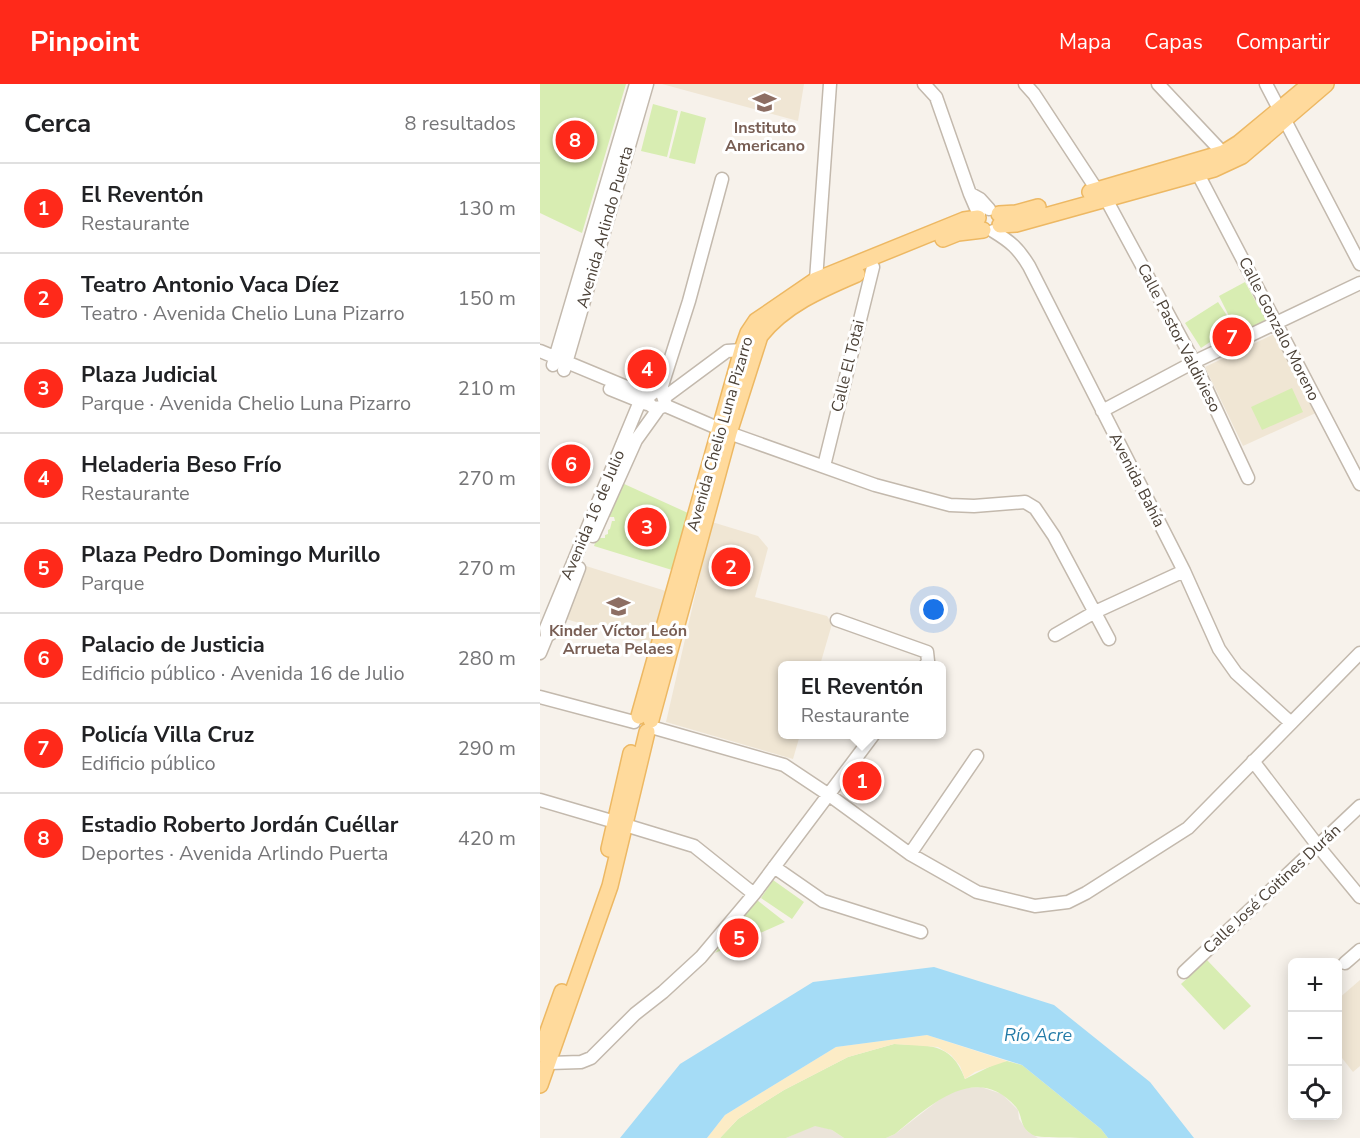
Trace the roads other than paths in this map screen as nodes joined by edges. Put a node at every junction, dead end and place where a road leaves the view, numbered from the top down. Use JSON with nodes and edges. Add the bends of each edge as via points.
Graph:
{"nodes":[{"id":1,"x":636,"y":84,"type":"edge"},
{"id":2,"x":647,"y":84,"type":"edge"},
{"id":3,"x":830,"y":84,"type":"edge"},
{"id":4,"x":924,"y":84,"type":"edge"},
{"id":5,"x":1025,"y":84,"type":"edge"},
{"id":6,"x":1158,"y":84,"type":"edge"},
{"id":7,"x":1266,"y":84,"type":"edge"},
{"id":8,"x":1310,"y":84,"type":"edge"},
{"id":9,"x":1326,"y":84,"type":"edge"},
{"id":10,"x":1282,"y":114,"type":"junction"},
{"id":11,"x":1223,"y":153,"type":"junction"},
{"id":12,"x":1198,"y":174,"type":"junction"},
{"id":13,"x":722,"y":179,"type":"dead end"},
{"id":14,"x":1101,"y":194,"type":"junction"},
{"id":15,"x":989,"y":220,"type":"junction"},
{"id":16,"x":1360,"y":264,"type":"edge"},
{"id":17,"x":873,"y":267,"type":"junction"},
{"id":18,"x":816,"y":280,"type":"junction"},
{"id":19,"x":1360,"y":283,"type":"edge"},
{"id":20,"x":1275,"y":323,"type":"junction"},
{"id":21,"x":540,"y":351,"type":"edge"},
{"id":22,"x":748,"y":352,"type":"junction"},
{"id":23,"x":540,"y":360,"type":"edge"},
{"id":24,"x":1194,"y":362,"type":"junction"},
{"id":25,"x":559,"y":364,"type":"junction"},
{"id":26,"x":652,"y":401,"type":"junction"},
{"id":27,"x":1102,"y":411,"type":"junction"},
{"id":28,"x":724,"y":431,"type":"junction"},
{"id":29,"x":824,"y":466,"type":"junction"},
{"id":30,"x":1248,"y":478,"type":"dead end"},
{"id":31,"x":1360,"y":484,"type":"edge"},
{"id":32,"x":1184,"y":571,"type":"junction"},
{"id":33,"x":1095,"y":612,"type":"junction"},
{"id":34,"x":837,"y":620,"type":"dead end"},
{"id":35,"x":1055,"y":634,"type":"dead end"},
{"id":36,"x":547,"y":636,"type":"junction"},
{"id":37,"x":1110,"y":639,"type":"dead end"},
{"id":38,"x":540,"y":653,"type":"edge"},
{"id":39,"x":1360,"y":653,"type":"edge"},
{"id":40,"x":928,"y":661,"type":"edge"},
{"id":41,"x":540,"y":697,"type":"edge"},
{"id":42,"x":1290,"y":722,"type":"junction"},
{"id":43,"x":643,"y":725,"type":"junction"},
{"id":44,"x":871,"y":739,"type":"edge"},
{"id":45,"x":977,"y":756,"type":"dead end"},
{"id":46,"x":1252,"y":761,"type":"junction"},
{"id":47,"x":829,"y":795,"type":"junction"},
{"id":48,"x":540,"y":800,"type":"edge"},
{"id":49,"x":1360,"y":806,"type":"edge"},
{"id":50,"x":620,"y":824,"type":"junction"},
{"id":51,"x":1318,"y":846,"type":"junction"},
{"id":52,"x":910,"y":854,"type":"junction"},
{"id":53,"x":774,"y":867,"type":"junction"},
{"id":54,"x":754,"y":894,"type":"junction"},
{"id":55,"x":1360,"y":897,"type":"edge"},
{"id":56,"x":921,"y":932,"type":"dead end"},
{"id":57,"x":1360,"y":950,"type":"edge"},
{"id":58,"x":1345,"y":963,"type":"dead end"},
{"id":59,"x":1184,"y":972,"type":"dead end"},
{"id":60,"x":544,"y":1058,"type":"edge"},
{"id":61,"x":540,"y":1085,"type":"edge"}],
"edges":[{"from":1,"to":25,"type":"street","name":"Avenida Arlindo Puerta"},
{"from":2,"to":25,"type":"street","name":"Avenida Arlindo Puerta"},
{"from":3,"to":18,"type":"street"},
{"from":4,"to":15,"type":"street","name":"Avenida Bahía","via":[[936,97],[970,194],[980,199]]},
{"from":5,"to":14,"type":"street","name":"Calle Pastor Valdivieso"},
{"from":6,"to":11,"type":"street"},
{"from":7,"to":10,"type":"street"},
{"from":8,"to":10,"type":"main road"},
{"from":9,"to":10,"type":"main road"},
{"from":10,"to":11,"type":"main road"},
{"from":10,"to":12,"type":"main road","via":[[1242,156]]},
{"from":10,"to":16,"type":"street"},
{"from":11,"to":14,"type":"main road"},
{"from":12,"to":14,"type":"main road"},
{"from":12,"to":20,"type":"street","name":"Calle Gonzalo Moreno"},
{"from":13,"to":26,"type":"street","via":[[689,301]]},
{"from":14,"to":15,"type":"main road"},
{"from":14,"to":24,"type":"street","name":"Calle Pastor Valdivieso"},
{"from":15,"to":17,"type":"main road","name":"Avenida Chelio Luna Pizarro"},
{"from":15,"to":18,"type":"main road","name":"Avenida Chelio Luna Pizarro","via":[[964,220]]},
{"from":15,"to":27,"type":"street","name":"Avenida Bahía","via":[[1020,252]]},
{"from":17,"to":22,"type":"main road","name":"Avenida Chelio Luna Pizarro","via":[[798,303],[769,324]]},
{"from":17,"to":29,"type":"street","name":"Calle El Totai"},
{"from":18,"to":22,"type":"main road","name":"Avenida Chelio Luna Pizarro","via":[[756,321],[748,333]]},
{"from":19,"to":20,"type":"street"},
{"from":20,"to":24,"type":"street"},
{"from":20,"to":31,"type":"street","name":"Calle Gonzalo Moreno"},
{"from":21,"to":25,"type":"street"},
{"from":22,"to":26,"type":"street","name":"Avenida 16 de Julio","via":[[727,351]]},
{"from":22,"to":28,"type":"main road","name":"Avenida Chelio Luna Pizarro"},
{"from":23,"to":25,"type":"street"},
{"from":24,"to":27,"type":"street"},
{"from":24,"to":30,"type":"street","name":"Calle Pastor Valdivieso"},
{"from":25,"to":26,"type":"street","via":[[625,395]]},
{"from":25,"to":26,"type":"street","via":[[641,393]]},
{"from":26,"to":28,"type":"street"},
{"from":26,"to":36,"type":"street","name":"Avenida 16 de Julio","via":[[546,628]]},
{"from":26,"to":36,"type":"street","name":"Avenida 16 de Julio","via":[[555,631]]},
{"from":27,"to":32,"type":"street","name":"Avenida Bahía"},
{"from":28,"to":29,"type":"street"},
{"from":28,"to":43,"type":"main road","name":"Avenida Chelio Luna Pizarro"},
{"from":29,"to":33,"type":"street","via":[[950,505],[1024,502],[1035,508],[1054,536]]},
{"from":32,"to":33,"type":"street"},
{"from":32,"to":42,"type":"street","name":"Avenida Bahía","via":[[1219,649],[1236,673]]},
{"from":33,"to":35,"type":"street"},
{"from":33,"to":37,"type":"street"},
{"from":34,"to":40,"type":"street","via":[[927,652]]},
{"from":36,"to":38,"type":"street","name":"Avenida 16 de Julio"},
{"from":39,"to":42,"type":"street"},
{"from":41,"to":43,"type":"street"},
{"from":42,"to":46,"type":"street"},
{"from":43,"to":47,"type":"street","via":[[784,765]]},
{"from":43,"to":50,"type":"main road","name":"Avenida Chelio Luna Pizarro"},
{"from":44,"to":47,"type":"street"},
{"from":45,"to":52,"type":"street"},
{"from":46,"to":51,"type":"street"},
{"from":46,"to":52,"type":"street","via":[[1188,828],[1068,902],[1035,906],[977,892]]},
{"from":47,"to":52,"type":"street"},
{"from":47,"to":53,"type":"street"},
{"from":48,"to":50,"type":"street"},
{"from":49,"to":51,"type":"street","name":"Calle José Coitines Durán"},
{"from":50,"to":54,"type":"street","via":[[694,846]]},
{"from":50,"to":60,"type":"main road","name":"Avenida Chelio Luna Pizarro"},
{"from":51,"to":55,"type":"street"},
{"from":51,"to":59,"type":"street","name":"Calle José Coitines Durán"},
{"from":53,"to":54,"type":"street"},
{"from":53,"to":56,"type":"street","via":[[823,901]]},
{"from":54,"to":60,"type":"street","via":[[700,957],[591,1058],[581,1062]]},
{"from":57,"to":58,"type":"street"},
{"from":60,"to":61,"type":"main road","name":"Avenida Chelio Luna Pizarro"}]}
